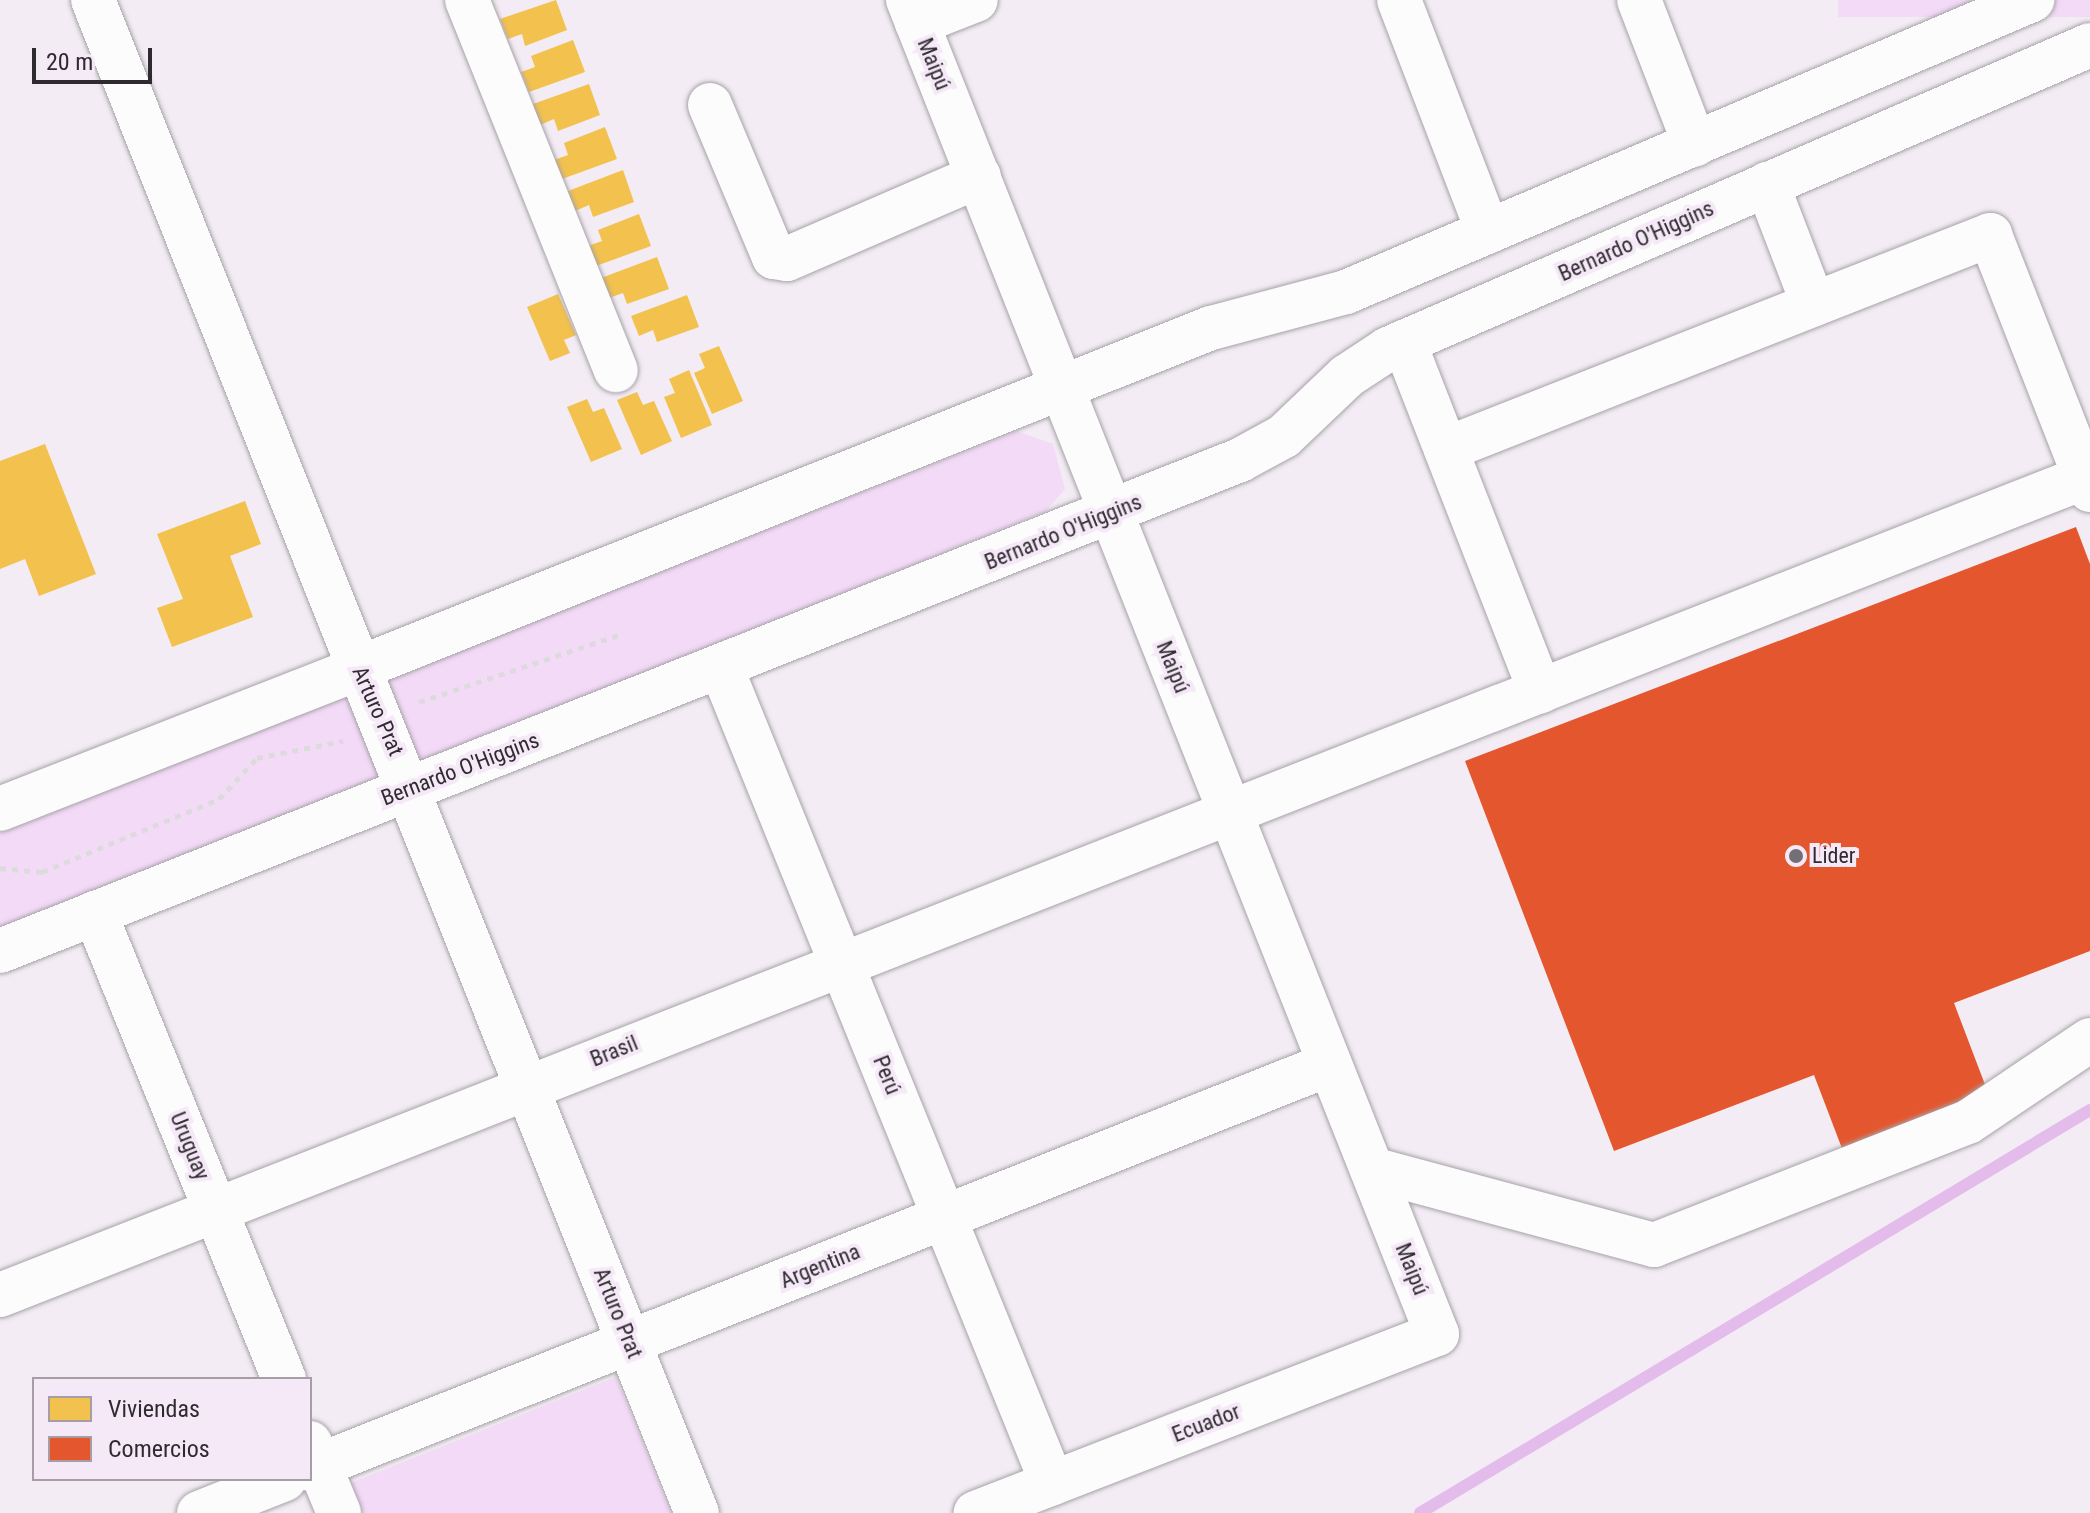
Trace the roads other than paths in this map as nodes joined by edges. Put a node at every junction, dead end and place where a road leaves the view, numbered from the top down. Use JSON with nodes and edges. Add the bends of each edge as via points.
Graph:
{"nodes":[{"id":1,"x":93,"y":0,"type":"edge"},
{"id":2,"x":467,"y":0,"type":"edge"},
{"id":3,"x":976,"y":0,"type":"edge"},
{"id":4,"x":1399,"y":0,"type":"edge"},
{"id":5,"x":1639,"y":0,"type":"edge"},
{"id":6,"x":2032,"y":0,"type":"edge"},
{"id":7,"x":2049,"y":0,"type":"edge"},
{"id":8,"x":913,"y":11,"type":"edge"},
{"id":9,"x":1957,"y":15,"type":"edge"},
{"id":10,"x":2080,"y":49,"type":"edge"},
{"id":11,"x":1817,"y":94,"type":"junction"},
{"id":12,"x":710,"y":105,"type":"dead end"},
{"id":13,"x":1695,"y":145,"type":"junction"},
{"id":14,"x":1841,"y":151,"type":"junction"},
{"id":15,"x":979,"y":176,"type":"junction"},
{"id":16,"x":1767,"y":184,"type":"junction"},
{"id":17,"x":1488,"y":232,"type":"junction"},
{"id":18,"x":1813,"y":304,"type":"junction"},
{"id":19,"x":1404,"y":342,"type":"junction"},
{"id":20,"x":616,"y":370,"type":"dead end"},
{"id":21,"x":1065,"y":388,"type":"junction"},
{"id":22,"x":1446,"y":449,"type":"junction"},
{"id":23,"x":2087,"y":483,"type":"edge"},
{"id":24,"x":1113,"y":512,"type":"junction"},
{"id":25,"x":721,"y":667,"type":"junction"},
{"id":26,"x":359,"y":668,"type":"junction"},
{"id":27,"x":1540,"y":691,"type":"junction"},
{"id":28,"x":412,"y":788,"type":"junction"},
{"id":29,"x":1228,"y":807,"type":"junction"},
{"id":30,"x":0,"y":809,"type":"edge"},
{"id":31,"x":95,"y":913,"type":"junction"},
{"id":32,"x":0,"y":951,"type":"edge"},
{"id":33,"x":841,"y":961,"type":"junction"},
{"id":34,"x":2090,"y":1040,"type":"edge"},
{"id":35,"x":1330,"y":1064,"type":"junction"},
{"id":36,"x":529,"y":1085,"type":"junction"},
{"id":37,"x":1372,"y":1169,"type":"junction"},
{"id":38,"x":215,"y":1209,"type":"junction"},
{"id":39,"x":944,"y":1217,"type":"junction"},
{"id":40,"x":0,"y":1295,"type":"edge"},
{"id":41,"x":1437,"y":1334,"type":"joint"},
{"id":42,"x":628,"y":1342,"type":"junction"},
{"id":43,"x":283,"y":1377,"type":"edge"},
{"id":44,"x":312,"y":1462,"type":"edge"},
{"id":45,"x":312,"y":1473,"type":"edge"},
{"id":46,"x":269,"y":1481,"type":"edge"},
{"id":47,"x":1052,"y":1483,"type":"junction"},
{"id":48,"x":199,"y":1513,"type":"edge"},
{"id":49,"x":339,"y":1513,"type":"edge"},
{"id":50,"x":697,"y":1513,"type":"edge"},
{"id":51,"x":975,"y":1513,"type":"edge"}],
"edges":[{"from":1,"to":26,"type":"street","name":"Arturo Prat"},
{"from":2,"to":20,"type":"street"},
{"from":3,"to":8,"type":"street"},
{"from":4,"to":17,"type":"street"},
{"from":5,"to":13,"type":"street"},
{"from":6,"to":9,"type":"street"},
{"from":7,"to":10,"type":"street"},
{"from":8,"to":15,"type":"street","name":"Maipú"},
{"from":9,"to":11,"type":"street"},
{"from":10,"to":14,"type":"street","name":"Bernardo O'Higgins"},
{"from":11,"to":13,"type":"street"},
{"from":11,"to":14,"type":"street"},
{"from":12,"to":15,"type":"street","via":[[774,257],[787,259]]},
{"from":13,"to":17,"type":"street"},
{"from":14,"to":16,"type":"street","name":"Bernardo O'Higgins"},
{"from":15,"to":21,"type":"street","name":"Maipú"},
{"from":16,"to":18,"type":"street"},
{"from":16,"to":19,"type":"street","name":"Bernardo O'Higgins"},
{"from":17,"to":21,"type":"street","via":[[1346,292],[1230,321]]},
{"from":18,"to":22,"type":"street"},
{"from":18,"to":23,"type":"street","via":[[1990,235]]},
{"from":19,"to":22,"type":"street"},
{"from":19,"to":24,"type":"street","name":"Bernardo O'Higgins","via":[[1347,376],[1263,449]]},
{"from":21,"to":24,"type":"street","name":"Maipú"},
{"from":21,"to":26,"type":"street"},
{"from":22,"to":27,"type":"street"},
{"from":23,"to":27,"type":"street","name":"Brasil"},
{"from":24,"to":25,"type":"street","name":"Bernardo O'Higgins"},
{"from":24,"to":29,"type":"street","name":"Maipú"},
{"from":25,"to":28,"type":"street","name":"Bernardo O'Higgins"},
{"from":25,"to":33,"type":"street","name":"Perú"},
{"from":26,"to":28,"type":"street","name":"Arturo Prat"},
{"from":26,"to":30,"type":"street"},
{"from":27,"to":29,"type":"street","name":"Brasil","via":[[1270,798]]},
{"from":28,"to":31,"type":"street","name":"Bernardo O'Higgins"},
{"from":28,"to":36,"type":"street","name":"Arturo Prat"},
{"from":29,"to":33,"type":"street","name":"Brasil"},
{"from":29,"to":35,"type":"street","name":"Maipú"},
{"from":31,"to":32,"type":"street","name":"Bernardo O'Higgins"},
{"from":31,"to":38,"type":"street","name":"Uruguay"},
{"from":33,"to":36,"type":"street","name":"Brasil"},
{"from":33,"to":39,"type":"street","name":"Perú"},
{"from":34,"to":37,"type":"street","via":[[1968,1122],[1654,1245]]},
{"from":35,"to":37,"type":"street","name":"Maipú"},
{"from":35,"to":39,"type":"street","name":"Argentina"},
{"from":36,"to":38,"type":"street","name":"Brasil"},
{"from":36,"to":42,"type":"street","name":"Arturo Prat"},
{"from":37,"to":41,"type":"street","name":"Maipú"},
{"from":38,"to":40,"type":"street","name":"Brasil"},
{"from":38,"to":43,"type":"street","name":"Uruguay"},
{"from":39,"to":42,"type":"street","name":"Argentina"},
{"from":39,"to":47,"type":"street","name":"Perú"},
{"from":41,"to":47,"type":"street","name":"Ecuador"},
{"from":42,"to":44,"type":"street","name":"Argentina"},
{"from":42,"to":50,"type":"street","name":"Arturo Prat"},
{"from":45,"to":49,"type":"street"},
{"from":46,"to":48,"type":"street","name":"Argentina"},
{"from":47,"to":51,"type":"street","name":"Ecuador"}]}
